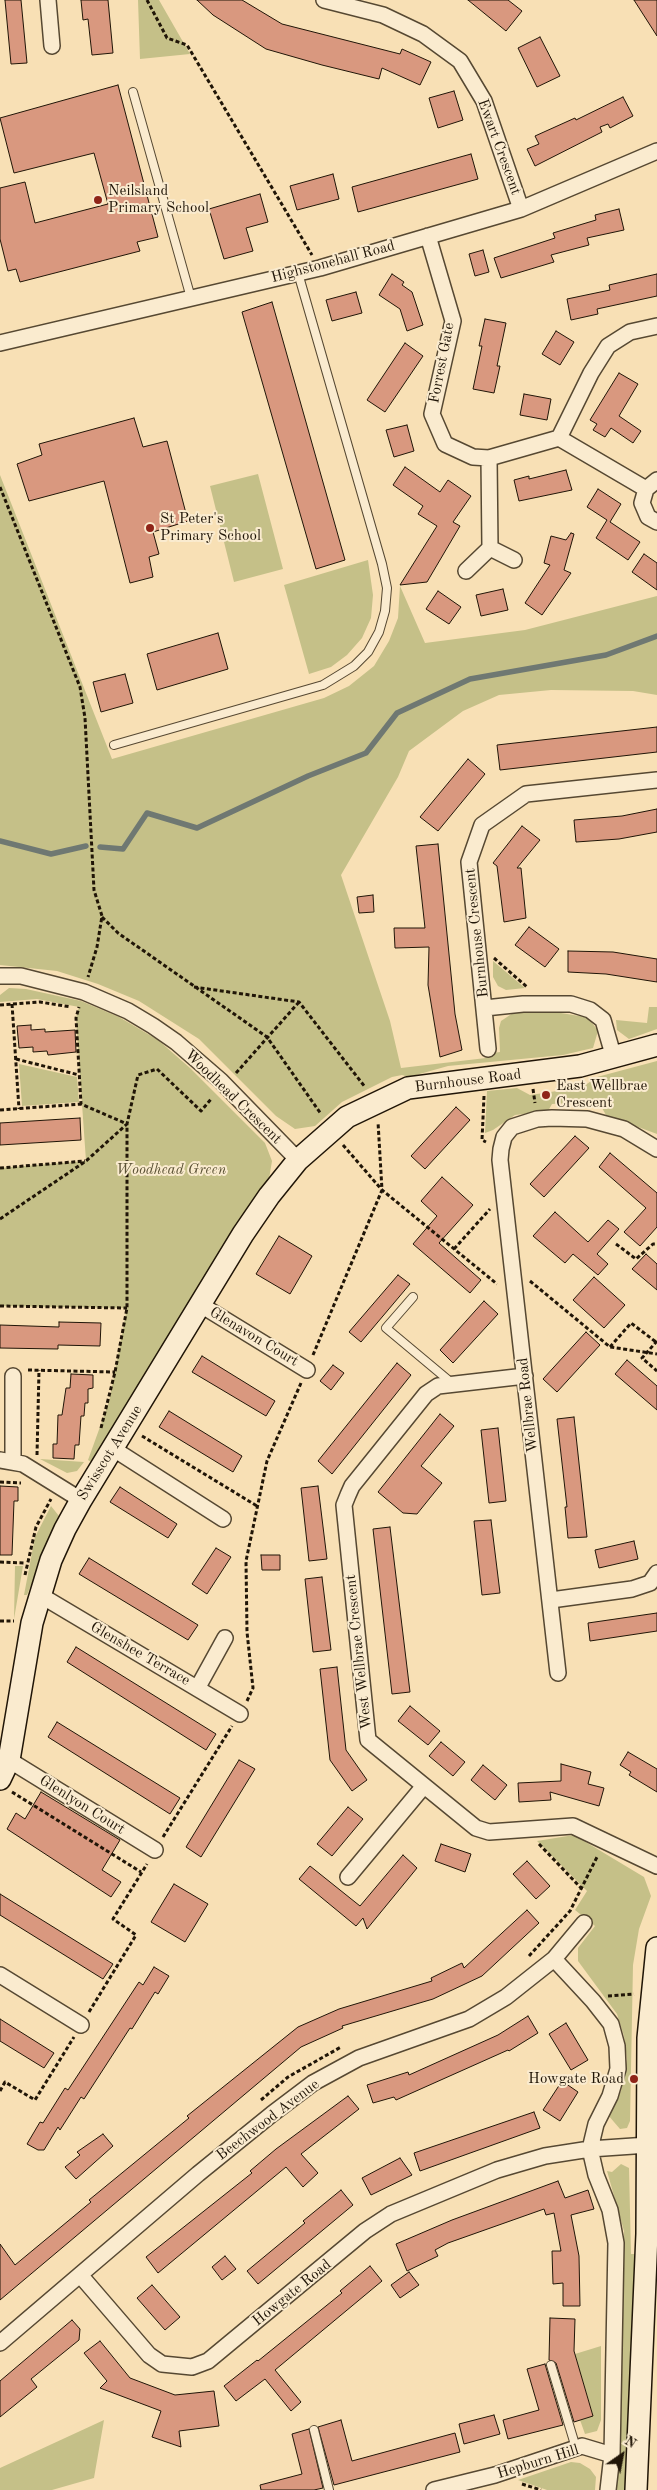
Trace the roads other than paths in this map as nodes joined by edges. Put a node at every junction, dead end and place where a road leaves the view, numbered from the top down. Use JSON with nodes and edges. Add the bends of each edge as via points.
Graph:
{"nodes":[{"id":1,"x":48,"y":0,"type":"edge"},
{"id":2,"x":324,"y":0,"type":"edge"},
{"id":3,"x":52,"y":46,"type":"dead end"},
{"id":4,"x":133,"y":92,"type":"dead end"},
{"id":5,"x":657,"y":151,"type":"edge"},
{"id":6,"x":522,"y":209,"type":"junction"},
{"id":7,"x":428,"y":236,"type":"junction"},
{"id":8,"x":298,"y":274,"type":"junction"},
{"id":9,"x":191,"y":298,"type":"junction"},
{"id":10,"x":657,"y":326,"type":"edge"},
{"id":11,"x":0,"y":343,"type":"edge"},
{"id":12,"x":558,"y":438,"type":"junction"},
{"id":13,"x":489,"y":458,"type":"junction"},
{"id":14,"x":651,"y":485,"type":"edge"},
{"id":15,"x":657,"y":522,"type":"edge"},
{"id":16,"x":490,"y":548,"type":"junction"},
{"id":17,"x":514,"y":560,"type":"dead end"},
{"id":18,"x":466,"y":571,"type":"dead end"},
{"id":19,"x":114,"y":745,"type":"dead end"},
{"id":20,"x":657,"y":780,"type":"edge"},
{"id":21,"x":0,"y":976,"type":"edge"},
{"id":22,"x":485,"y":1008,"type":"junction"},
{"id":23,"x":657,"y":1045,"type":"edge"},
{"id":24,"x":488,"y":1049,"type":"dead end"},
{"id":25,"x":614,"y":1058,"type":"junction"},
{"id":26,"x":657,"y":1149,"type":"edge"},
{"id":27,"x":298,"y":1160,"type":"junction"},
{"id":28,"x":413,"y":1297,"type":"dead end"},
{"id":29,"x":201,"y":1305,"type":"junction"},
{"id":30,"x":307,"y":1370,"type":"dead end"},
{"id":31,"x":18,"y":1373,"type":"road end"},
{"id":32,"x":525,"y":1376,"type":"junction"},
{"id":33,"x":454,"y":1385,"type":"junction"},
{"id":34,"x":112,"y":1448,"type":"junction"},
{"id":35,"x":6,"y":1461,"type":"edge"},
{"id":36,"x":81,"y":1500,"type":"junction"},
{"id":37,"x":222,"y":1519,"type":"dead end"},
{"id":38,"x":657,"y":1573,"type":"edge"},
{"id":39,"x":40,"y":1595,"type":"junction"},
{"id":40,"x":551,"y":1600,"type":"junction"},
{"id":41,"x":225,"y":1638,"type":"dead end"},
{"id":42,"x":558,"y":1673,"type":"dead end"},
{"id":43,"x":198,"y":1687,"type":"junction"},
{"id":44,"x":240,"y":1714,"type":"dead end"},
{"id":45,"x":9,"y":1760,"type":"junction"},
{"id":46,"x":4,"y":1784,"type":"edge"},
{"id":47,"x":424,"y":1787,"type":"junction"},
{"id":48,"x":155,"y":1850,"type":"dead end"},
{"id":49,"x":657,"y":1866,"type":"edge"},
{"id":50,"x":348,"y":1877,"type":"dead end"},
{"id":51,"x":584,"y":1923,"type":"dead end"},
{"id":52,"x":657,"y":1948,"type":"edge"},
{"id":53,"x":554,"y":1959,"type":"junction"},
{"id":54,"x":0,"y":1975,"type":"edge"},
{"id":55,"x":81,"y":2025,"type":"dead end"},
{"id":56,"x":648,"y":2145,"type":"junction"},
{"id":57,"x":590,"y":2149,"type":"junction"},
{"id":58,"x":81,"y":2276,"type":"junction"},
{"id":59,"x":651,"y":2296,"type":"edge"},
{"id":60,"x":0,"y":2343,"type":"edge"},
{"id":61,"x":551,"y":2365,"type":"dead end"},
{"id":62,"x":314,"y":2430,"type":"dead end"},
{"id":63,"x":576,"y":2448,"type":"junction"},
{"id":64,"x":612,"y":2455,"type":"junction"},
{"id":65,"x":329,"y":2490,"type":"edge"},
{"id":66,"x":434,"y":2490,"type":"edge"},
{"id":67,"x":608,"y":2490,"type":"edge"},
{"id":68,"x":636,"y":2490,"type":"edge"}],
"edges":[{"from":1,"to":3,"type":"street"},
{"from":2,"to":6,"type":"street","name":"Ewart Crescent","via":[[384,15],[423,34],[460,61],[484,101]]},
{"from":4,"to":9,"type":"lane"},
{"from":5,"to":6,"type":"street","name":"Highstonehall Road"},
{"from":6,"to":7,"type":"street","name":"Highstonehall Road"},
{"from":7,"to":8,"type":"street","name":"Highstonehall Road"},
{"from":7,"to":13,"type":"street","name":"Forrest Gate","via":[[453,322],[432,414],[445,444],[472,458]]},
{"from":8,"to":9,"type":"street","name":"Highstonehall Road"},
{"from":8,"to":19,"type":"lane","via":[[382,564],[386,595],[379,632],[368,652],[354,666],[322,685]]},
{"from":9,"to":11,"type":"street","name":"Highstonehall Road"},
{"from":10,"to":12,"type":"street","via":[[630,332],[608,346]]},
{"from":12,"to":13,"type":"street","name":"Forrest Gate"},
{"from":12,"to":14,"type":"street"},
{"from":13,"to":16,"type":"street"},
{"from":14,"to":15,"type":"street","via":[[643,496],[644,510]]},
{"from":16,"to":17,"type":"street"},
{"from":16,"to":18,"type":"street"},
{"from":20,"to":22,"type":"street","name":"Burnhouse Crescent","via":[[526,794],[482,825],[469,862]]},
{"from":21,"to":27,"type":"street","name":"Woodhead Crescent","via":[[21,976],[84,992],[128,1011],[176,1042],[221,1081]]},
{"from":22,"to":24,"type":"street","name":"Burnhouse Crescent"},
{"from":22,"to":25,"type":"street","via":[[571,1004],[590,1010],[603,1020]]},
{"from":23,"to":25,"type":"street","name":"Burnhouse Road"},
{"from":25,"to":27,"type":"street","name":"Burnhouse Road","via":[[531,1073],[408,1088],[347,1117]]},
{"from":26,"to":32,"type":"street","name":"Wellbrae Road","via":[[624,1129],[587,1119],[537,1118],[520,1123],[502,1143],[504,1193]]},
{"from":27,"to":29,"type":"street","name":"Swisscot Avenue","via":[[243,1234]]},
{"from":28,"to":33,"type":"lane","via":[[386,1328]]},
{"from":29,"to":30,"type":"street","name":"Glenavon Court"},
{"from":29,"to":34,"type":"street","name":"Swisscot Avenue"},
{"from":31,"to":35,"type":"street"},
{"from":32,"to":33,"type":"street","name":"West Wellbrae Crescent"},
{"from":32,"to":40,"type":"street","name":"Wellbrae Road"},
{"from":33,"to":47,"type":"street","name":"West Wellbrae Crescent","via":[[438,1386],[426,1394],[352,1486],[344,1504],[368,1740]]},
{"from":34,"to":36,"type":"street","name":"Swisscot Avenue"},
{"from":34,"to":37,"type":"street"},
{"from":35,"to":36,"type":"street","via":[[23,1464]]},
{"from":36,"to":39,"type":"street","name":"Swisscot Avenue","via":[[51,1560]]},
{"from":38,"to":40,"type":"street","via":[[650,1583],[632,1589]]},
{"from":39,"to":43,"type":"street","name":"Glenshee Terrace"},
{"from":39,"to":45,"type":"street","name":"Swisscot Avenue","via":[[25,1654]]},
{"from":40,"to":42,"type":"street","name":"Wellbrae Road"},
{"from":41,"to":43,"type":"street"},
{"from":43,"to":44,"type":"street","name":"Glenshee Terrace"},
{"from":45,"to":46,"type":"street","name":"Swisscot Avenue"},
{"from":45,"to":48,"type":"street","name":"Glenlyon Court"},
{"from":47,"to":49,"type":"street","name":"West Wellbrae Crescent","via":[[476,1828],[489,1832],[573,1826]]},
{"from":47,"to":50,"type":"street"},
{"from":51,"to":53,"type":"street","name":"Beechwood Avenue"},
{"from":52,"to":56,"type":"street","via":[[648,2038]]},
{"from":53,"to":57,"type":"street","via":[[611,2024],[617,2046],[618,2068]]},
{"from":53,"to":58,"type":"street","name":"Beechwood Avenue","via":[[506,1997],[469,2019],[359,2058],[313,2083],[198,2174]]},
{"from":54,"to":55,"type":"street"},
{"from":56,"to":57,"type":"street","name":"Howgate Road"},
{"from":56,"to":59,"type":"street"},
{"from":57,"to":58,"type":"street","name":"Howgate Road","via":[[545,2156],[497,2170],[391,2214],[208,2360],[192,2367],[162,2364],[149,2355]]},
{"from":57,"to":64,"type":"street","via":[[610,2210],[616,2243]]},
{"from":58,"to":60,"type":"street","name":"Beechwood Avenue"},
{"from":59,"to":68,"type":"street"},
{"from":61,"to":63,"type":"lane"},
{"from":62,"to":65,"type":"lane"},
{"from":63,"to":64,"type":"street","name":"Hepburn Hill","via":[[582,2446]]},
{"from":63,"to":66,"type":"street","name":"Hepburn Hill","via":[[495,2475]]},
{"from":64,"to":67,"type":"street"}]}
